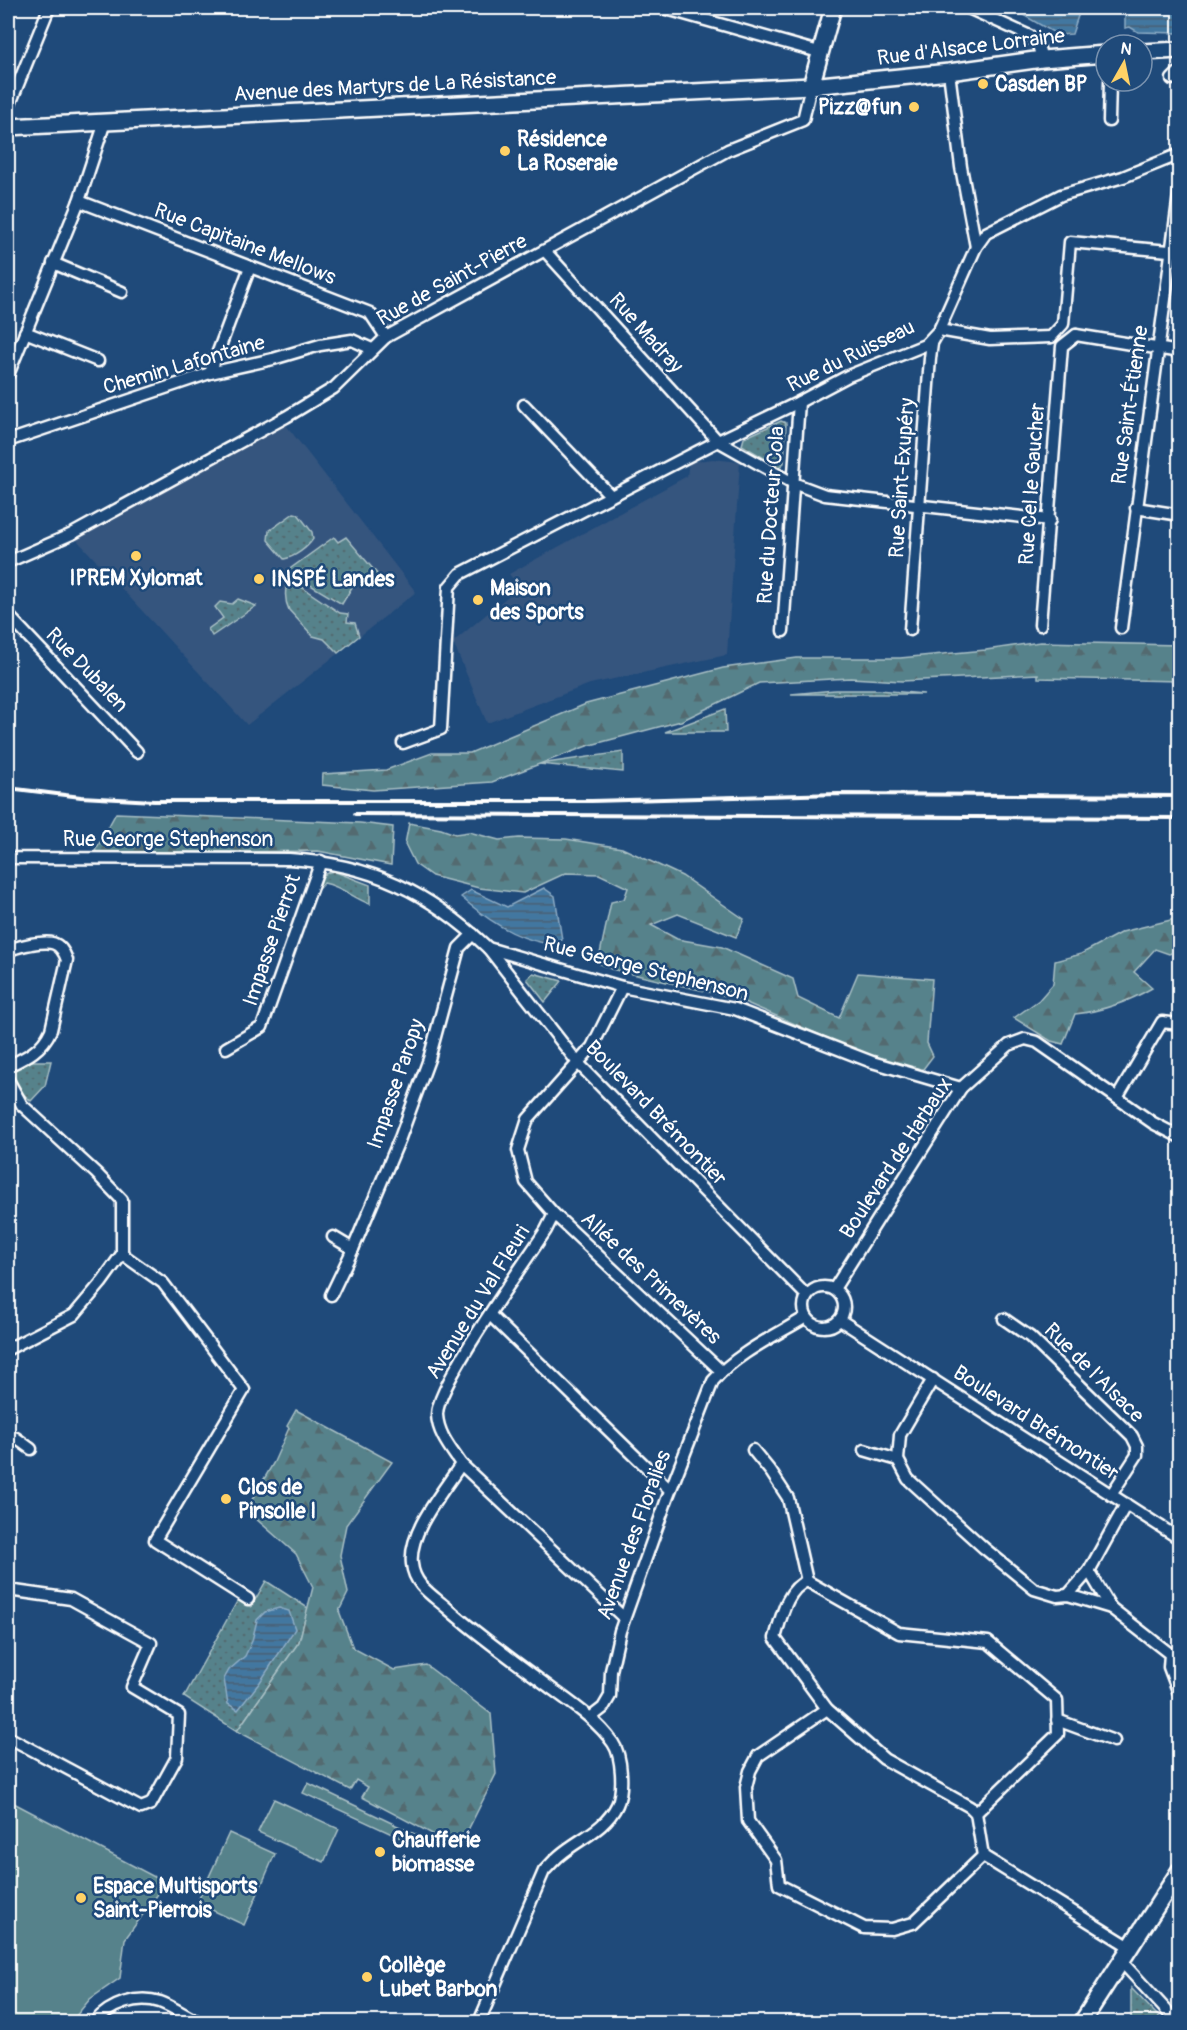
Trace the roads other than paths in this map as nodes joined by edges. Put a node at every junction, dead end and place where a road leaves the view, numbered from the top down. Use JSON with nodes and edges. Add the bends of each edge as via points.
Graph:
{"nodes":[{"id":1,"x":49,"y":8,"type":"edge"},
{"id":2,"x":663,"y":8,"type":"edge"},
{"id":3,"x":833,"y":8,"type":"edge"},
{"id":4,"x":968,"y":8,"type":"edge"},
{"id":5,"x":820,"y":49,"type":"junction"},
{"id":6,"x":1179,"y":50,"type":"edge"},
{"id":7,"x":1154,"y":51,"type":"edge"},
{"id":8,"x":1094,"y":55,"type":"edge"},
{"id":9,"x":1042,"y":59,"type":"junction"},
{"id":10,"x":949,"y":72,"type":"junction"},
{"id":11,"x":811,"y":86,"type":"junction"},
{"id":12,"x":1110,"y":93,"type":"edge"},
{"id":13,"x":8,"y":109,"type":"edge"},
{"id":14,"x":1109,"y":121,"type":"dead end"},
{"id":15,"x":105,"y":122,"type":"junction"},
{"id":16,"x":8,"y":127,"type":"edge"},
{"id":17,"x":1179,"y":154,"type":"edge"},
{"id":18,"x":1179,"y":187,"type":"edge"},
{"id":19,"x":79,"y":201,"type":"junction"},
{"id":20,"x":976,"y":247,"type":"junction"},
{"id":21,"x":545,"y":251,"type":"junction"},
{"id":22,"x":1175,"y":251,"type":"edge"},
{"id":23,"x":53,"y":263,"type":"junction"},
{"id":24,"x":250,"y":267,"type":"junction"},
{"id":25,"x":122,"y":292,"type":"dead end"},
{"id":26,"x":1063,"y":324,"type":"junction"},
{"id":27,"x":939,"y":330,"type":"junction"},
{"id":28,"x":25,"y":332,"type":"junction"},
{"id":29,"x":1076,"y":335,"type":"junction"},
{"id":30,"x":386,"y":337,"type":"junction"},
{"id":31,"x":1051,"y":337,"type":"junction"},
{"id":32,"x":1062,"y":346,"type":"junction"},
{"id":33,"x":1157,"y":348,"type":"junction"},
{"id":34,"x":372,"y":349,"type":"junction"},
{"id":35,"x":1179,"y":352,"type":"edge"},
{"id":36,"x":98,"y":361,"type":"dead end"},
{"id":37,"x":210,"y":373,"type":"junction"},
{"id":38,"x":8,"y":375,"type":"edge"},
{"id":39,"x":799,"y":402,"type":"junction"},
{"id":40,"x":524,"y":405,"type":"dead end"},
{"id":41,"x":8,"y":441,"type":"edge"},
{"id":42,"x":718,"y":441,"type":"junction"},
{"id":43,"x":793,"y":483,"type":"junction"},
{"id":44,"x":611,"y":496,"type":"junction"},
{"id":45,"x":920,"y":506,"type":"junction"},
{"id":46,"x":1136,"y":508,"type":"junction"},
{"id":47,"x":1179,"y":515,"type":"edge"},
{"id":48,"x":1050,"y":520,"type":"junction"},
{"id":49,"x":8,"y":562,"type":"edge"},
{"id":50,"x":8,"y":615,"type":"edge"},
{"id":51,"x":1040,"y":625,"type":"dead end"},
{"id":52,"x":1121,"y":628,"type":"dead end"},
{"id":53,"x":910,"y":630,"type":"dead end"},
{"id":54,"x":783,"y":631,"type":"dead end"},
{"id":55,"x":404,"y":743,"type":"dead end"},
{"id":56,"x":137,"y":752,"type":"dead end"},
{"id":57,"x":9,"y":858,"type":"edge"},
{"id":58,"x":321,"y":861,"type":"junction"},
{"id":59,"x":474,"y":934,"type":"junction"},
{"id":60,"x":488,"y":948,"type":"junction"},
{"id":61,"x":8,"y":951,"type":"edge"},
{"id":62,"x":622,"y":987,"type":"junction"},
{"id":63,"x":1179,"y":1024,"type":"edge"},
{"id":64,"x":226,"y":1048,"type":"dead end"},
{"id":65,"x":578,"y":1064,"type":"junction"},
{"id":66,"x":8,"y":1066,"type":"edge"},
{"id":67,"x":8,"y":1080,"type":"edge"},
{"id":68,"x":961,"y":1088,"type":"junction"},
{"id":69,"x":1117,"y":1098,"type":"junction"},
{"id":70,"x":1179,"y":1137,"type":"edge"},
{"id":71,"x":554,"y":1214,"type":"junction"},
{"id":72,"x":333,"y":1237,"type":"dead end"},
{"id":73,"x":353,"y":1249,"type":"junction"},
{"id":74,"x":122,"y":1254,"type":"junction"},
{"id":75,"x":834,"y":1289,"type":"junction"},
{"id":76,"x":331,"y":1295,"type":"dead end"},
{"id":77,"x":807,"y":1296,"type":"junction"},
{"id":78,"x":490,"y":1316,"type":"junction"},
{"id":79,"x":806,"y":1317,"type":"junction"},
{"id":80,"x":1004,"y":1319,"type":"dead end"},
{"id":81,"x":840,"y":1320,"type":"junction"},
{"id":82,"x":8,"y":1349,"type":"edge"},
{"id":83,"x":721,"y":1371,"type":"junction"},
{"id":84,"x":933,"y":1379,"type":"junction"},
{"id":85,"x":8,"y":1435,"type":"edge"},
{"id":86,"x":31,"y":1449,"type":"dead end"},
{"id":87,"x":753,"y":1450,"type":"dead end"},
{"id":88,"x":864,"y":1450,"type":"dead end"},
{"id":89,"x":898,"y":1460,"type":"junction"},
{"id":90,"x":461,"y":1464,"type":"junction"},
{"id":91,"x":670,"y":1490,"type":"junction"},
{"id":92,"x":1111,"y":1495,"type":"junction"},
{"id":93,"x":1126,"y":1504,"type":"junction"},
{"id":94,"x":1179,"y":1539,"type":"edge"},
{"id":95,"x":1089,"y":1571,"type":"junction"},
{"id":96,"x":807,"y":1581,"type":"junction"},
{"id":97,"x":8,"y":1590,"type":"edge"},
{"id":98,"x":1068,"y":1595,"type":"junction"},
{"id":99,"x":248,"y":1599,"type":"dead end"},
{"id":100,"x":1111,"y":1608,"type":"junction"},
{"id":101,"x":624,"y":1618,"type":"junction"},
{"id":102,"x":1175,"y":1654,"type":"edge"},
{"id":103,"x":1179,"y":1696,"type":"edge"},
{"id":104,"x":827,"y":1709,"type":"junction"},
{"id":105,"x":592,"y":1720,"type":"junction"},
{"id":106,"x":1058,"y":1720,"type":"junction"},
{"id":107,"x":8,"y":1737,"type":"edge"},
{"id":108,"x":1114,"y":1741,"type":"dead end"},
{"id":109,"x":976,"y":1813,"type":"junction"},
{"id":110,"x":983,"y":1856,"type":"junction"},
{"id":111,"x":1179,"y":1870,"type":"edge"},
{"id":112,"x":1130,"y":1947,"type":"junction"},
{"id":113,"x":1121,"y":1961,"type":"junction"},
{"id":114,"x":95,"y":2022,"type":"edge"},
{"id":115,"x":199,"y":2022,"type":"edge"},
{"id":116,"x":479,"y":2022,"type":"edge"},
{"id":117,"x":1082,"y":2022,"type":"edge"},
{"id":118,"x":1177,"y":2022,"type":"edge"}],
"edges":[{"from":1,"to":13,"type":"street"},
{"from":2,"to":5,"type":"street"},
{"from":3,"to":5,"type":"main road"},
{"from":4,"to":9,"type":"street","via":[[1030,36]]},
{"from":5,"to":11,"type":"main road"},
{"from":6,"to":7,"type":"main road"},
{"from":8,"to":9,"type":"main road","name":"Rue d'Alsace Lorraine"},
{"from":9,"to":10,"type":"main road","name":"Rue d'Alsace Lorraine"},
{"from":10,"to":11,"type":"main road","name":"Rue d'Alsace Lorraine"},
{"from":10,"to":20,"type":"street"},
{"from":11,"to":15,"type":"main road","name":"Avenue des Martyrs de La Résistance"},
{"from":11,"to":21,"type":"street","name":"Rue de Saint-Pierre","via":[[803,120],[729,150]]},
{"from":12,"to":14,"type":"street"},
{"from":15,"to":16,"type":"main road","name":"Avenue des Martyrs de La Résistance"},
{"from":15,"to":19,"type":"street"},
{"from":17,"to":20,"type":"street","name":"Rue du Ruisseau","via":[[1123,177],[1061,195],[986,233]]},
{"from":18,"to":22,"type":"street","name":"Rue Saint-Étienne"},
{"from":19,"to":23,"type":"street"},
{"from":19,"to":24,"type":"street","name":"Rue Capitaine Mellows"},
{"from":20,"to":27,"type":"street","name":"Rue du Ruisseau"},
{"from":21,"to":30,"type":"street","name":"Rue de Saint-Pierre"},
{"from":21,"to":42,"type":"street","name":"Rue Madray"},
{"from":22,"to":26,"type":"street","via":[[1070,242]]},
{"from":22,"to":33,"type":"street","name":"Rue Saint-Étienne"},
{"from":23,"to":25,"type":"street"},
{"from":23,"to":28,"type":"street"},
{"from":24,"to":30,"type":"street","name":"Rue Capitaine Mellows","via":[[370,313]]},
{"from":24,"to":37,"type":"street"},
{"from":26,"to":29,"type":"street"},
{"from":26,"to":31,"type":"street"},
{"from":27,"to":31,"type":"street","via":[[990,339]]},
{"from":27,"to":39,"type":"street","name":"Rue du Ruisseau","via":[[925,345],[848,376]]},
{"from":27,"to":45,"type":"street","name":"Rue Saint-Exupéry","via":[[932,343]]},
{"from":28,"to":36,"type":"street"},
{"from":28,"to":38,"type":"street"},
{"from":29,"to":32,"type":"street"},
{"from":29,"to":33,"type":"street"},
{"from":30,"to":34,"type":"street","name":"Rue de Saint-Pierre"},
{"from":31,"to":32,"type":"street"},
{"from":32,"to":48,"type":"street","name":"Rue Cel le Gaucher"},
{"from":33,"to":35,"type":"street"},
{"from":33,"to":46,"type":"street","name":"Rue Saint-Étienne"},
{"from":34,"to":37,"type":"street","name":"Chemin Lafontaine","via":[[352,340]]},
{"from":34,"to":49,"type":"street","name":"Rue de Saint-Pierre","via":[[334,388],[286,417],[72,534]]},
{"from":37,"to":41,"type":"street","name":"Chemin Lafontaine"},
{"from":39,"to":42,"type":"street","name":"Rue du Ruisseau"},
{"from":39,"to":43,"type":"street","name":"Rue du Docteur Cola"},
{"from":40,"to":44,"type":"street"},
{"from":42,"to":43,"type":"street"},
{"from":42,"to":44,"type":"street","name":"Rue du Ruisseau"},
{"from":43,"to":45,"type":"street","via":[[825,495]]},
{"from":43,"to":54,"type":"street","name":"Rue du Docteur Cola"},
{"from":44,"to":55,"type":"street","name":"Rue du Ruisseau","via":[[460,574],[450,587],[441,729]]},
{"from":45,"to":48,"type":"street"},
{"from":45,"to":53,"type":"street","name":"Rue Saint-Exupéry"},
{"from":46,"to":47,"type":"street"},
{"from":46,"to":52,"type":"street","name":"Rue Saint-Étienne"},
{"from":48,"to":51,"type":"street","name":"Rue Cel le Gaucher"},
{"from":50,"to":56,"type":"street","name":"Rue Dubalen"},
{"from":57,"to":58,"type":"street","name":"Rue George Stephenson"},
{"from":58,"to":59,"type":"street","name":"Rue George Stephenson","via":[[396,883],[429,899]]},
{"from":58,"to":64,"type":"street","name":"Impasse Pierrot","via":[[262,1027]]},
{"from":59,"to":60,"type":"street","name":"Rue George Stephenson"},
{"from":59,"to":73,"type":"street","name":"Impasse Paropy","via":[[459,948],[429,1059]]},
{"from":60,"to":62,"type":"street","name":"Rue George Stephenson"},
{"from":60,"to":65,"type":"street","name":"Boulevard Brémontier"},
{"from":61,"to":66,"type":"street","via":[[47,941],[60,947],[67,960],[47,1040],[29,1056]]},
{"from":62,"to":65,"type":"street","name":"Avenue du Val Fleuri","via":[[592,1047]]},
{"from":62,"to":68,"type":"street","name":"Rue George Stephenson","via":[[735,1009],[872,1062]]},
{"from":63,"to":69,"type":"street","via":[[1162,1022]]},
{"from":65,"to":71,"type":"street","name":"Avenue du Val Fleuri","via":[[528,1119],[518,1150],[526,1182]]},
{"from":65,"to":77,"type":"street","name":"Boulevard Brémontier"},
{"from":67,"to":74,"type":"street","via":[[22,1105],[122,1200]]},
{"from":68,"to":69,"type":"street","name":"Boulevard de Harbaux","via":[[1009,1045],[1025,1039],[1037,1042]]},
{"from":68,"to":75,"type":"street","name":"Boulevard de Harbaux"},
{"from":69,"to":70,"type":"street","name":"Boulevard de Harbaux"},
{"from":71,"to":78,"type":"street","name":"Avenue du Val Fleuri"},
{"from":71,"to":83,"type":"street","name":"Allée des Primevères"},
{"from":72,"to":73,"type":"street"},
{"from":73,"to":76,"type":"street","name":"Impasse Paropy"},
{"from":74,"to":82,"type":"street","via":[[74,1315]]},
{"from":74,"to":99,"type":"street","via":[[163,1283],[244,1390],[155,1540]]},
{"from":75,"to":77,"type":"street","via":[[822,1286]]},
{"from":75,"to":81,"type":"street","via":[[845,1306]]},
{"from":77,"to":79,"type":"street"},
{"from":78,"to":90,"type":"street","name":"Avenue du Val Fleuri","via":[[439,1401],[437,1413],[443,1437]]},
{"from":78,"to":91,"type":"street"},
{"from":79,"to":81,"type":"street","via":[[822,1327]]},
{"from":79,"to":83,"type":"street","name":"Avenue des Floralies"},
{"from":80,"to":92,"type":"street","name":"Rue de l'Alsace","via":[[1030,1337],[1132,1436],[1137,1455]]},
{"from":81,"to":84,"type":"street","name":"Boulevard Brémontier"},
{"from":83,"to":91,"type":"street","name":"Avenue des Floralies","via":[[700,1410]]},
{"from":84,"to":89,"type":"street","via":[[900,1435]]},
{"from":84,"to":92,"type":"street","name":"Boulevard Brémontier"},
{"from":85,"to":86,"type":"street"},
{"from":87,"to":96,"type":"street","via":[[788,1498]]},
{"from":88,"to":89,"type":"street"},
{"from":89,"to":98,"type":"street","via":[[908,1479],[1021,1580],[1046,1594]]},
{"from":90,"to":101,"type":"street","name":"Avenue du Val Fleuri"},
{"from":90,"to":105,"type":"street","via":[[423,1521],[413,1544],[415,1580]]},
{"from":91,"to":101,"type":"street","name":"Avenue des Floralies"},
{"from":92,"to":93,"type":"street","name":"Boulevard Brémontier"},
{"from":93,"to":94,"type":"street","name":"Boulevard Brémontier"},
{"from":93,"to":95,"type":"street"},
{"from":95,"to":98,"type":"street"},
{"from":95,"to":100,"type":"street"},
{"from":96,"to":104,"type":"street","via":[[801,1583],[787,1603],[775,1638]]},
{"from":96,"to":106,"type":"street","via":[[899,1633],[987,1642],[1057,1700]]},
{"from":97,"to":107,"type":"street","via":[[71,1599],[151,1643],[132,1686],[179,1715],[177,1757],[151,1804],[141,1808]]},
{"from":98,"to":100,"type":"street"},
{"from":100,"to":102,"type":"street"},
{"from":101,"to":105,"type":"street","name":"Avenue des Floralies","via":[[611,1671],[610,1696]]},
{"from":102,"to":103,"type":"street","via":[[1169,1666]]},
{"from":104,"to":109,"type":"street","via":[[884,1759]]},
{"from":104,"to":110,"type":"street","via":[[758,1756],[750,1771],[746,1787],[748,1821],[776,1860],[779,1885],[864,1928],[892,1929],[913,1923]]},
{"from":105,"to":116,"type":"street","via":[[614,1745],[621,1774],[618,1804],[596,1831],[544,1871]]},
{"from":106,"to":108,"type":"street"},
{"from":106,"to":109,"type":"street","via":[[1058,1734]]},
{"from":109,"to":110,"type":"street"},
{"from":110,"to":112,"type":"street"},
{"from":111,"to":112,"type":"main road"},
{"from":112,"to":113,"type":"main road"},
{"from":113,"to":117,"type":"main road"},
{"from":113,"to":118,"type":"street"},
{"from":114,"to":115,"type":"street","via":[[120,2003],[138,2000],[160,2002]]}]}
